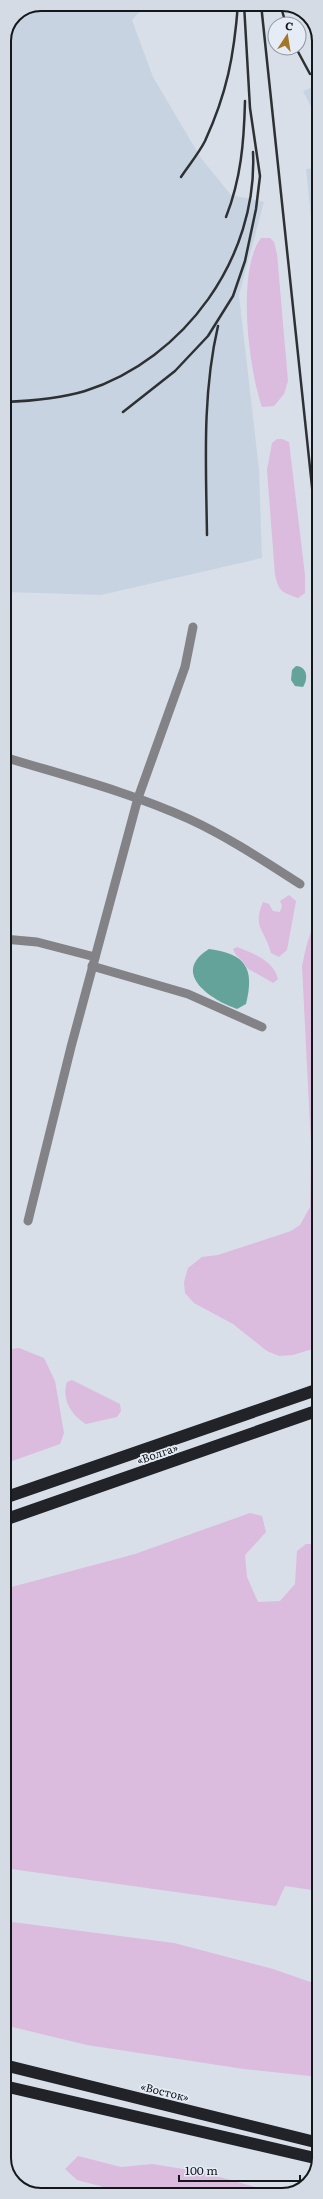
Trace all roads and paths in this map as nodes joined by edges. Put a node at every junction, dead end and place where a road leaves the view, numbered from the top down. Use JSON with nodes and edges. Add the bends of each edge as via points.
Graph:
{"nodes":[{"id":1,"x":193,"y":627,"type":"dead end"},
{"id":2,"x":11,"y":759,"type":"edge"},
{"id":3,"x":138,"y":798,"type":"junction"},
{"id":4,"x":300,"y":884,"type":"dead end"},
{"id":5,"x":11,"y":940,"type":"edge"},
{"id":6,"x":95,"y":957,"type":"junction"},
{"id":7,"x":92,"y":966,"type":"junction"},
{"id":8,"x":262,"y":1026,"type":"dead end"},
{"id":9,"x":28,"y":1221,"type":"dead end"},
{"id":10,"x":312,"y":1391,"type":"edge"},
{"id":11,"x":312,"y":1412,"type":"edge"},
{"id":12,"x":11,"y":1496,"type":"edge"},
{"id":13,"x":11,"y":1518,"type":"edge"},
{"id":14,"x":11,"y":2067,"type":"edge"},
{"id":15,"x":11,"y":2088,"type":"edge"},
{"id":16,"x":312,"y":2140,"type":"edge"},
{"id":17,"x":312,"y":2157,"type":"edge"}],
"edges":[{"from":1,"to":3,"type":"street","via":[[185,667]]},
{"from":2,"to":3,"type":"street"},
{"from":3,"to":4,"type":"street","via":[[196,823]]},
{"from":3,"to":6,"type":"street"},
{"from":5,"to":6,"type":"street","via":[[36,942]]},
{"from":6,"to":7,"type":"street"},
{"from":7,"to":8,"type":"street","via":[[188,994]]},
{"from":7,"to":9,"type":"street"},
{"from":10,"to":12,"type":"highway","name":"«Волга»"},
{"from":11,"to":13,"type":"highway","name":"«Волга»"},
{"from":14,"to":16,"type":"highway","name":"«Восток»"},
{"from":15,"to":17,"type":"highway"}]}
